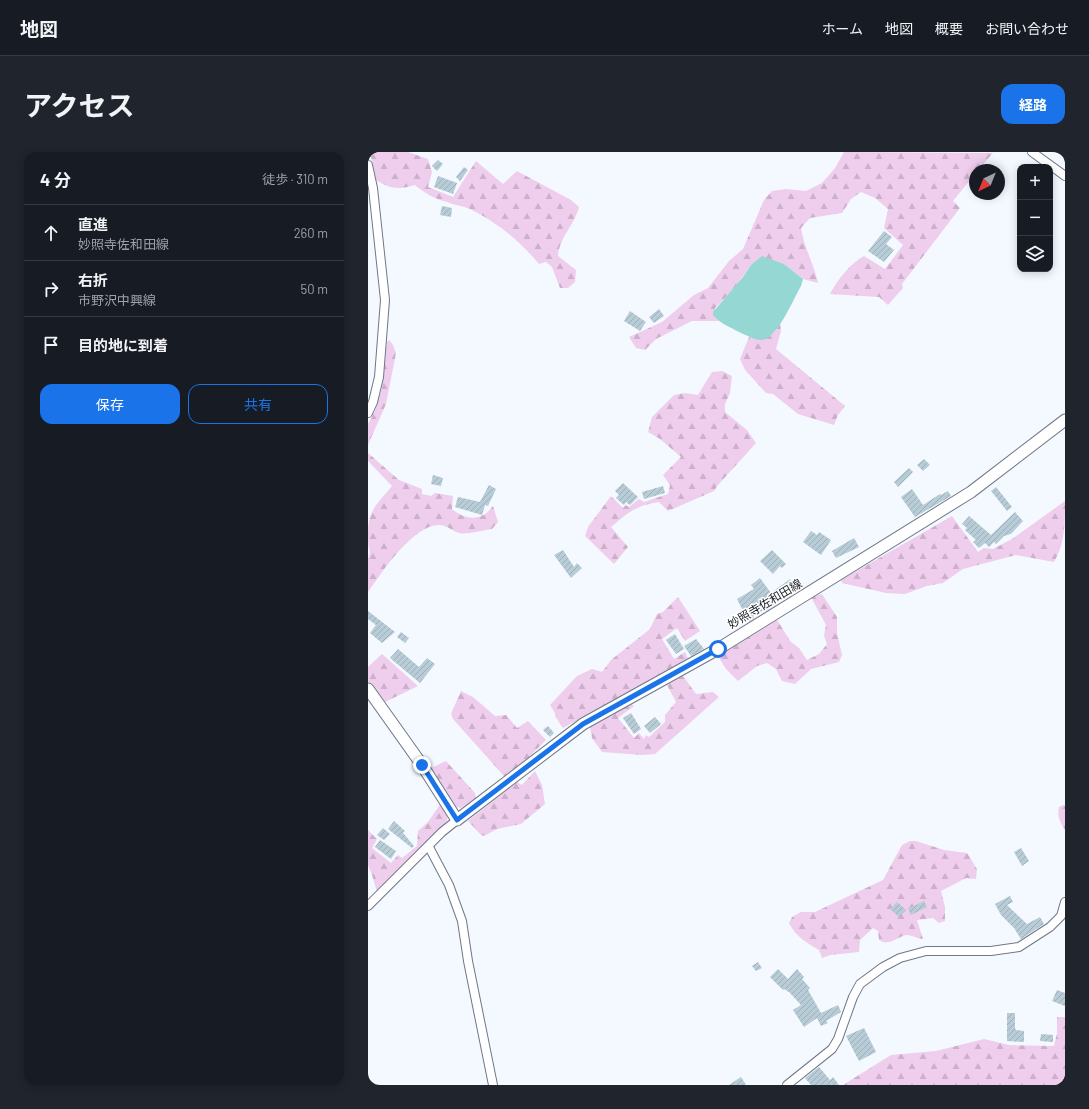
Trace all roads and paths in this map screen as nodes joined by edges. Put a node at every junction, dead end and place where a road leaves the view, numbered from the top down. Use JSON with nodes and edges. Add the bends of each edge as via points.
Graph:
{"nodes":[{"id":1,"x":1032,"y":152,"type":"edge"},
{"id":2,"x":368,"y":165,"type":"edge"},
{"id":3,"x":1065,"y":176,"type":"edge"},
{"id":4,"x":368,"y":413,"type":"edge"},
{"id":5,"x":1065,"y":420,"type":"edge"},
{"id":6,"x":368,"y":690,"type":"edge"},
{"id":7,"x":457,"y":820,"type":"junction"},
{"id":8,"x":429,"y":847,"type":"junction"},
{"id":9,"x":1065,"y":902,"type":"edge"},
{"id":10,"x":368,"y":906,"type":"edge"},
{"id":11,"x":493,"y":1085,"type":"edge"},
{"id":12,"x":787,"y":1085,"type":"edge"}],
"edges":[{"from":1,"to":3,"type":"street"},
{"from":2,"to":4,"type":"street","via":[[373,188],[385,300],[379,377]]},
{"from":5,"to":7,"type":"main road","name":"妙照寺佐和田線","via":[[971,492],[718,649],[583,724]]},
{"from":6,"to":7,"type":"main road","via":[[422,765]]},
{"from":7,"to":8,"type":"street"},
{"from":8,"to":10,"type":"street"},
{"from":8,"to":11,"type":"street","via":[[462,921]]},
{"from":9,"to":12,"type":"street","via":[[1061,916],[1050,927],[1019,947],[990,951],[926,952],[900,958],[884,967],[860,984],[832,1049]]}]}
